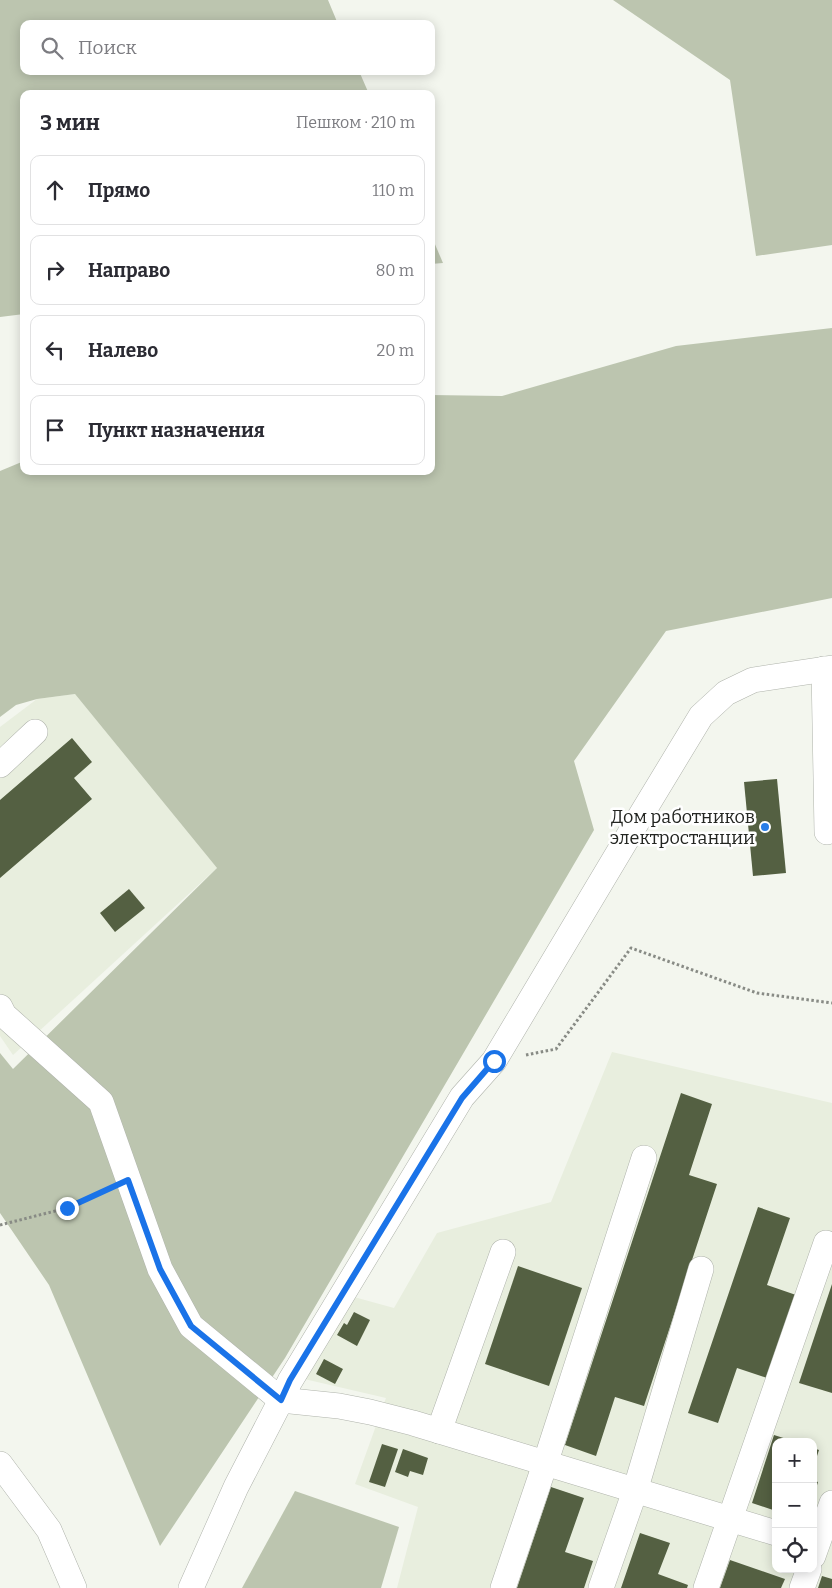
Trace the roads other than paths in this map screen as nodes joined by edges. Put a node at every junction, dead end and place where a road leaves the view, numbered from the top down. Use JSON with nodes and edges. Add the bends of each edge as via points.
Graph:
{"nodes":[{"id":1,"x":828,"y":669,"type":"edge"},
{"id":2,"x":35,"y":732,"type":"dead end"},
{"id":3,"x":0,"y":765,"type":"edge"},
{"id":4,"x":827,"y":832,"type":"dead end"},
{"id":5,"x":0,"y":1007,"type":"edge"},
{"id":6,"x":644,"y":1158,"type":"dead end"},
{"id":7,"x":826,"y":1243,"type":"dead end"},
{"id":8,"x":503,"y":1252,"type":"dead end"},
{"id":9,"x":701,"y":1269,"type":"dead end"},
{"id":10,"x":281,"y":1400,"type":"junction"},
{"id":11,"x":439,"y":1431,"type":"junction"},
{"id":12,"x":0,"y":1464,"type":"edge"},
{"id":13,"x":545,"y":1464,"type":"junction"},
{"id":14,"x":635,"y":1491,"type":"junction"},
{"id":15,"x":832,"y":1502,"type":"edge"},
{"id":16,"x":731,"y":1519,"type":"junction"},
{"id":17,"x":772,"y":1532,"type":"edge"},
{"id":18,"x":819,"y":1549,"type":"edge"},
{"id":19,"x":808,"y":1573,"type":"edge"},
{"id":20,"x":74,"y":1588,"type":"edge"},
{"id":21,"x":191,"y":1588,"type":"edge"},
{"id":22,"x":503,"y":1588,"type":"edge"},
{"id":23,"x":601,"y":1588,"type":"edge"},
{"id":24,"x":706,"y":1588,"type":"edge"},
{"id":25,"x":802,"y":1588,"type":"edge"}],
"edges":[{"from":1,"to":4,"type":"street"},
{"from":1,"to":10,"type":"street","via":[[753,680],[726,693],[702,716],[494,1061],[462,1098],[290,1380]]},
{"from":2,"to":3,"type":"street"},
{"from":5,"to":10,"type":"street","via":[[4,1015],[101,1102],[160,1269],[191,1326]]},
{"from":6,"to":13,"type":"street"},
{"from":7,"to":16,"type":"street"},
{"from":8,"to":11,"type":"street"},
{"from":9,"to":14,"type":"street"},
{"from":10,"to":11,"type":"street","via":[[370,1412]]},
{"from":10,"to":21,"type":"street","via":[[236,1487]]},
{"from":11,"to":13,"type":"street"},
{"from":12,"to":20,"type":"street","via":[[49,1530]]},
{"from":13,"to":14,"type":"street"},
{"from":13,"to":22,"type":"street"},
{"from":14,"to":16,"type":"street"},
{"from":14,"to":23,"type":"street"},
{"from":15,"to":18,"type":"street"},
{"from":16,"to":17,"type":"street"},
{"from":16,"to":24,"type":"street"},
{"from":19,"to":25,"type":"street"}]}
